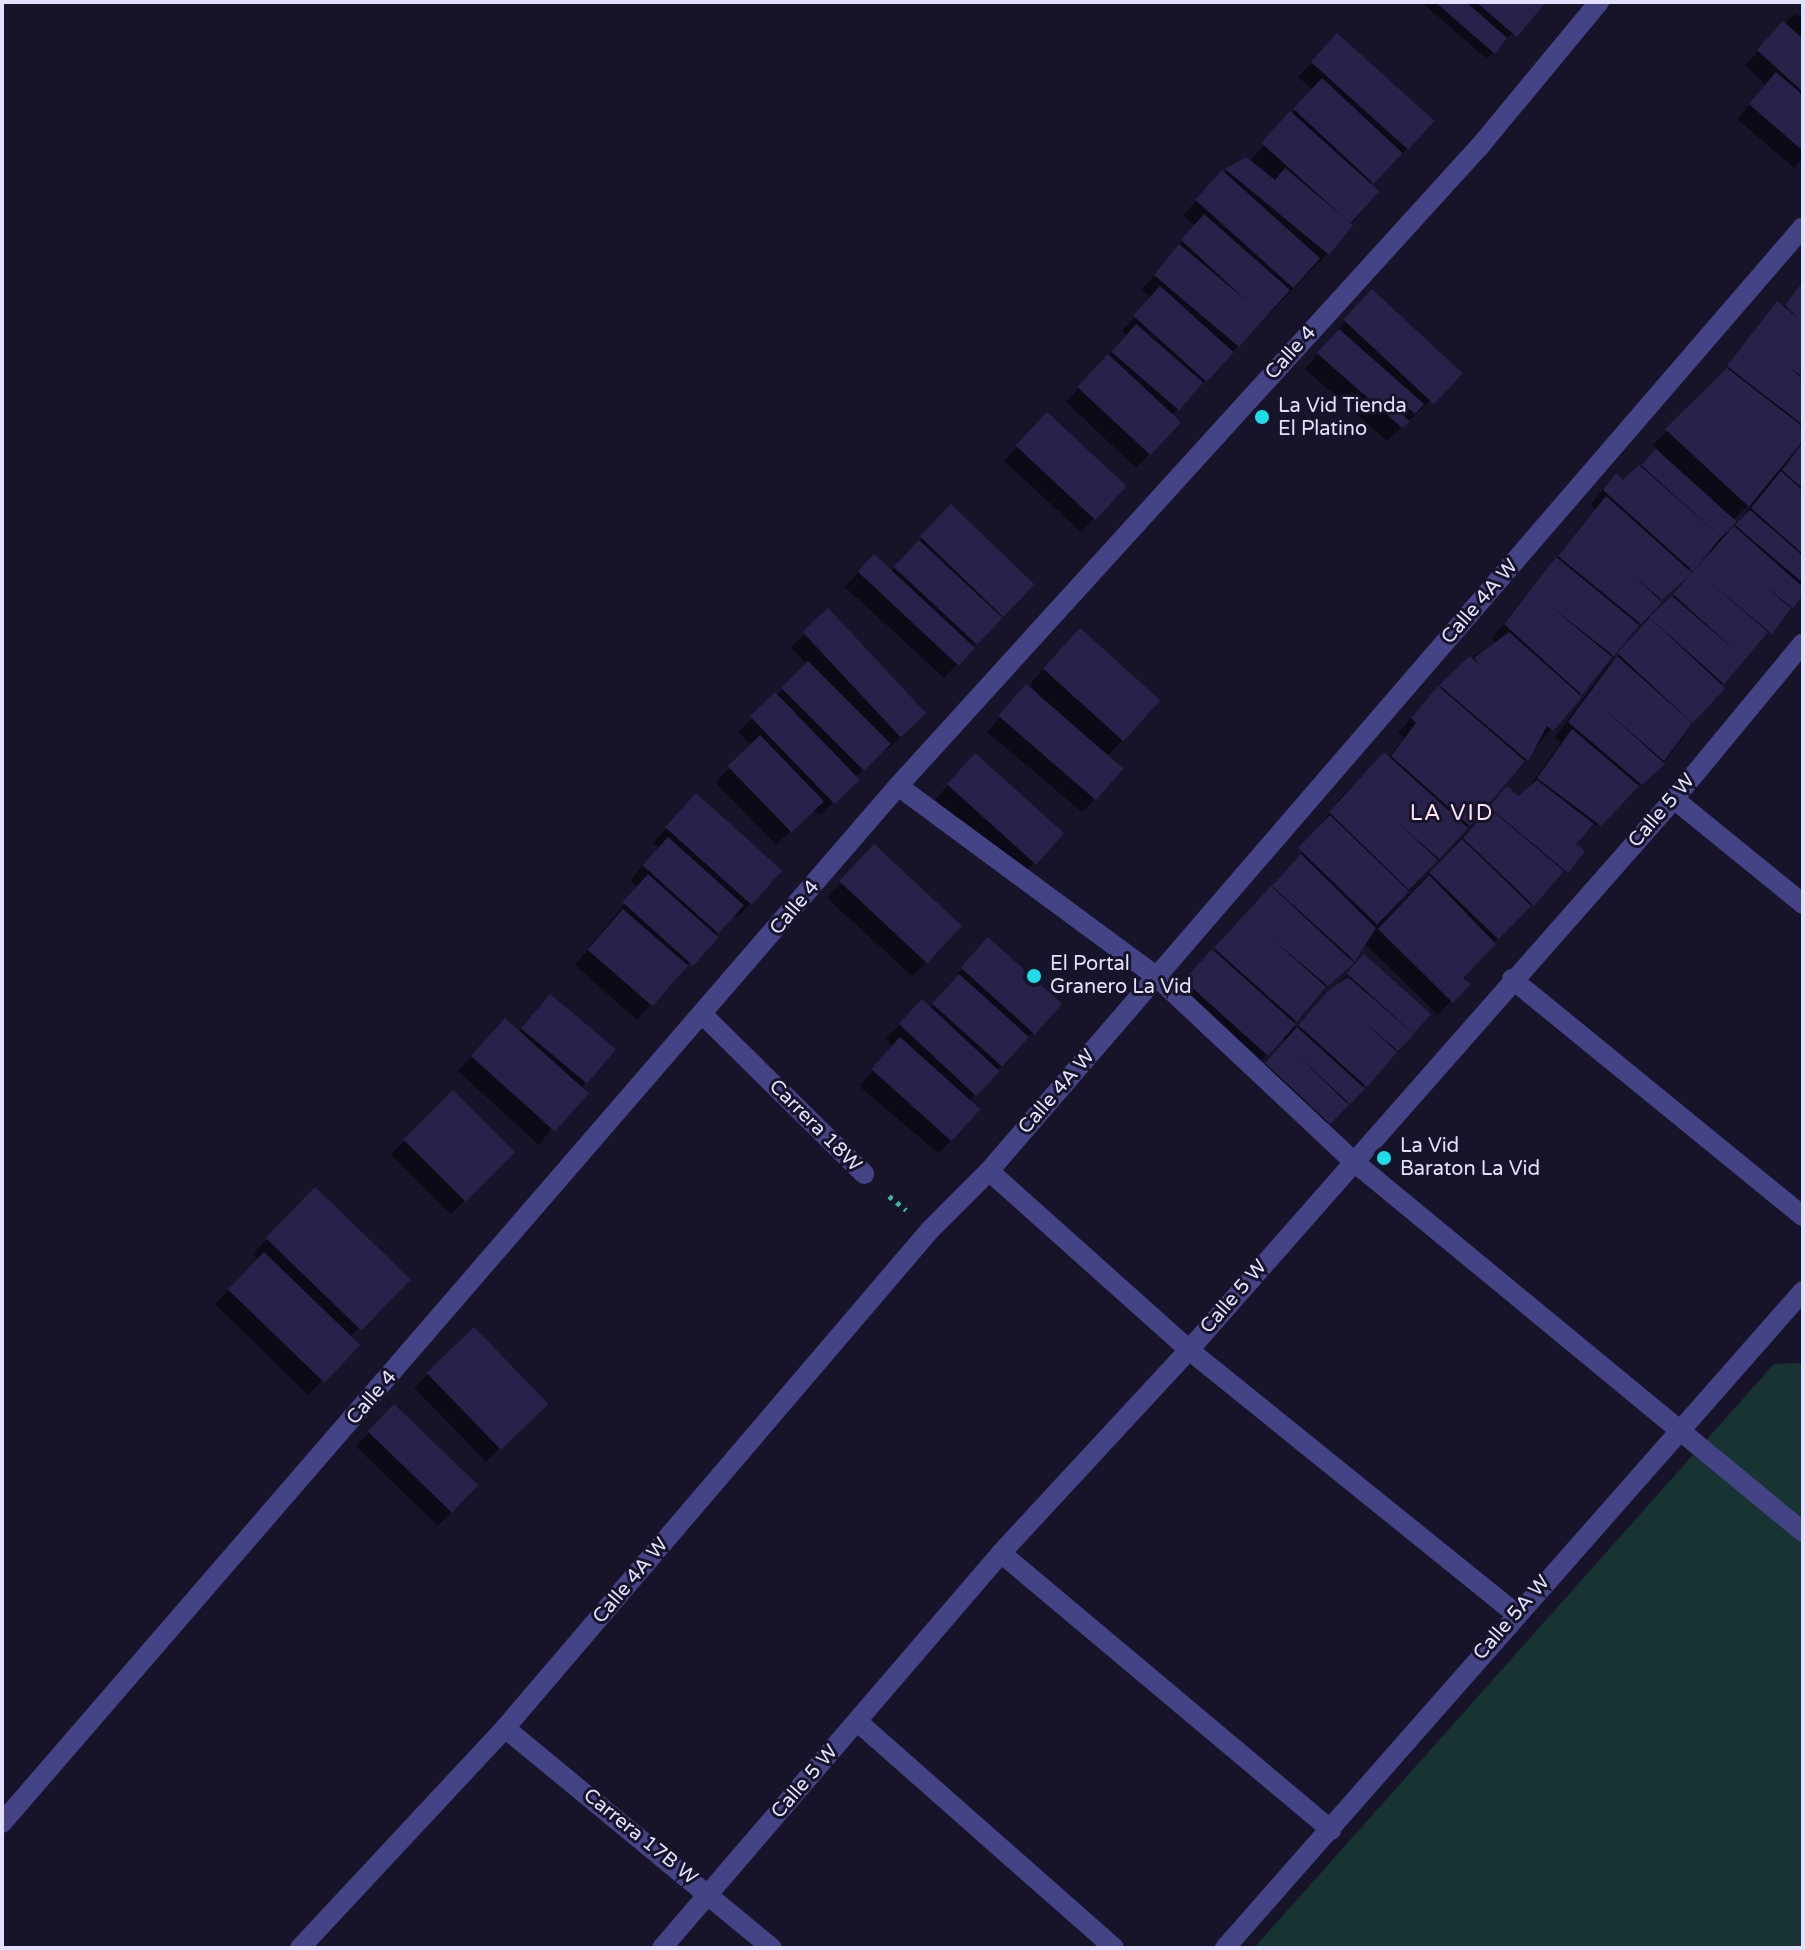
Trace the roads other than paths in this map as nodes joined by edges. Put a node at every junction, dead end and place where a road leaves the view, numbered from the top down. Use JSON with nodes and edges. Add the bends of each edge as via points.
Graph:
{"nodes":[{"id":1,"x":1599,"y":2,"type":"edge"},
{"id":2,"x":1803,"y":227,"type":"edge"},
{"id":3,"x":1803,"y":643,"type":"edge"},
{"id":4,"x":898,"y":786,"type":"junction"},
{"id":5,"x":1674,"y":799,"type":"junction"},
{"id":6,"x":1803,"y":904,"type":"edge"},
{"id":7,"x":1157,"y":977,"type":"junction"},
{"id":8,"x":1512,"y":979,"type":"junction"},
{"id":9,"x":704,"y":1016,"type":"junction"},
{"id":10,"x":1353,"y":1161,"type":"junction"},
{"id":11,"x":989,"y":1171,"type":"junction"},
{"id":12,"x":864,"y":1174,"type":"road end"},
{"id":13,"x":1803,"y":1216,"type":"edge"},
{"id":14,"x":1803,"y":1291,"type":"edge"},
{"id":15,"x":1189,"y":1350,"type":"junction"},
{"id":16,"x":1678,"y":1433,"type":"junction"},
{"id":17,"x":1803,"y":1532,"type":"edge"},
{"id":18,"x":1001,"y":1553,"type":"junction"},
{"id":19,"x":1515,"y":1613,"type":"junction"},
{"id":20,"x":858,"y":1722,"type":"junction"},
{"id":21,"x":505,"y":1728,"type":"junction"},
{"id":22,"x":2,"y":1823,"type":"edge"},
{"id":23,"x":1331,"y":1830,"type":"junction"},
{"id":24,"x":708,"y":1893,"type":"junction"},
{"id":25,"x":300,"y":1948,"type":"edge"},
{"id":26,"x":662,"y":1948,"type":"edge"},
{"id":27,"x":772,"y":1948,"type":"edge"},
{"id":28,"x":1114,"y":1948,"type":"edge"},
{"id":29,"x":1225,"y":1948,"type":"edge"}],
"edges":[{"from":1,"to":4,"type":"street","name":"Calle 4","via":[[1480,146]]},
{"from":2,"to":7,"type":"street","name":"Calle 4A W"},
{"from":3,"to":5,"type":"street","name":"Calle 5 W"},
{"from":4,"to":7,"type":"street"},
{"from":4,"to":9,"type":"street","name":"Calle 4"},
{"from":5,"to":6,"type":"street"},
{"from":5,"to":8,"type":"street","name":"Calle 5 W"},
{"from":7,"to":10,"type":"street"},
{"from":7,"to":11,"type":"street","name":"Calle 4A W"},
{"from":8,"to":10,"type":"street","name":"Calle 5 W"},
{"from":8,"to":13,"type":"street"},
{"from":9,"to":12,"type":"street","name":"Carrera 18W"},
{"from":9,"to":22,"type":"street","name":"Calle 4"},
{"from":10,"to":15,"type":"street","name":"Calle 5 W"},
{"from":10,"to":16,"type":"street"},
{"from":11,"to":15,"type":"street"},
{"from":11,"to":21,"type":"street","name":"Calle 4A W","via":[[930,1230]]},
{"from":14,"to":16,"type":"street","name":"Calle 5A W"},
{"from":15,"to":18,"type":"street","name":"Calle 5 W"},
{"from":15,"to":19,"type":"street"},
{"from":16,"to":17,"type":"street"},
{"from":16,"to":19,"type":"street","name":"Calle 5A W"},
{"from":18,"to":20,"type":"street","name":"Calle 5 W"},
{"from":18,"to":23,"type":"street"},
{"from":19,"to":23,"type":"street","name":"Calle 5A W"},
{"from":20,"to":24,"type":"street","name":"Calle 5 W"},
{"from":20,"to":28,"type":"street"},
{"from":21,"to":24,"type":"street","name":"Carrera 17B W"},
{"from":21,"to":25,"type":"street","name":"Calle 4A W"},
{"from":23,"to":29,"type":"street","name":"Calle 5A W"},
{"from":24,"to":26,"type":"street","name":"Calle 5 W"},
{"from":24,"to":27,"type":"street","name":"Carrera 17B W"}]}
